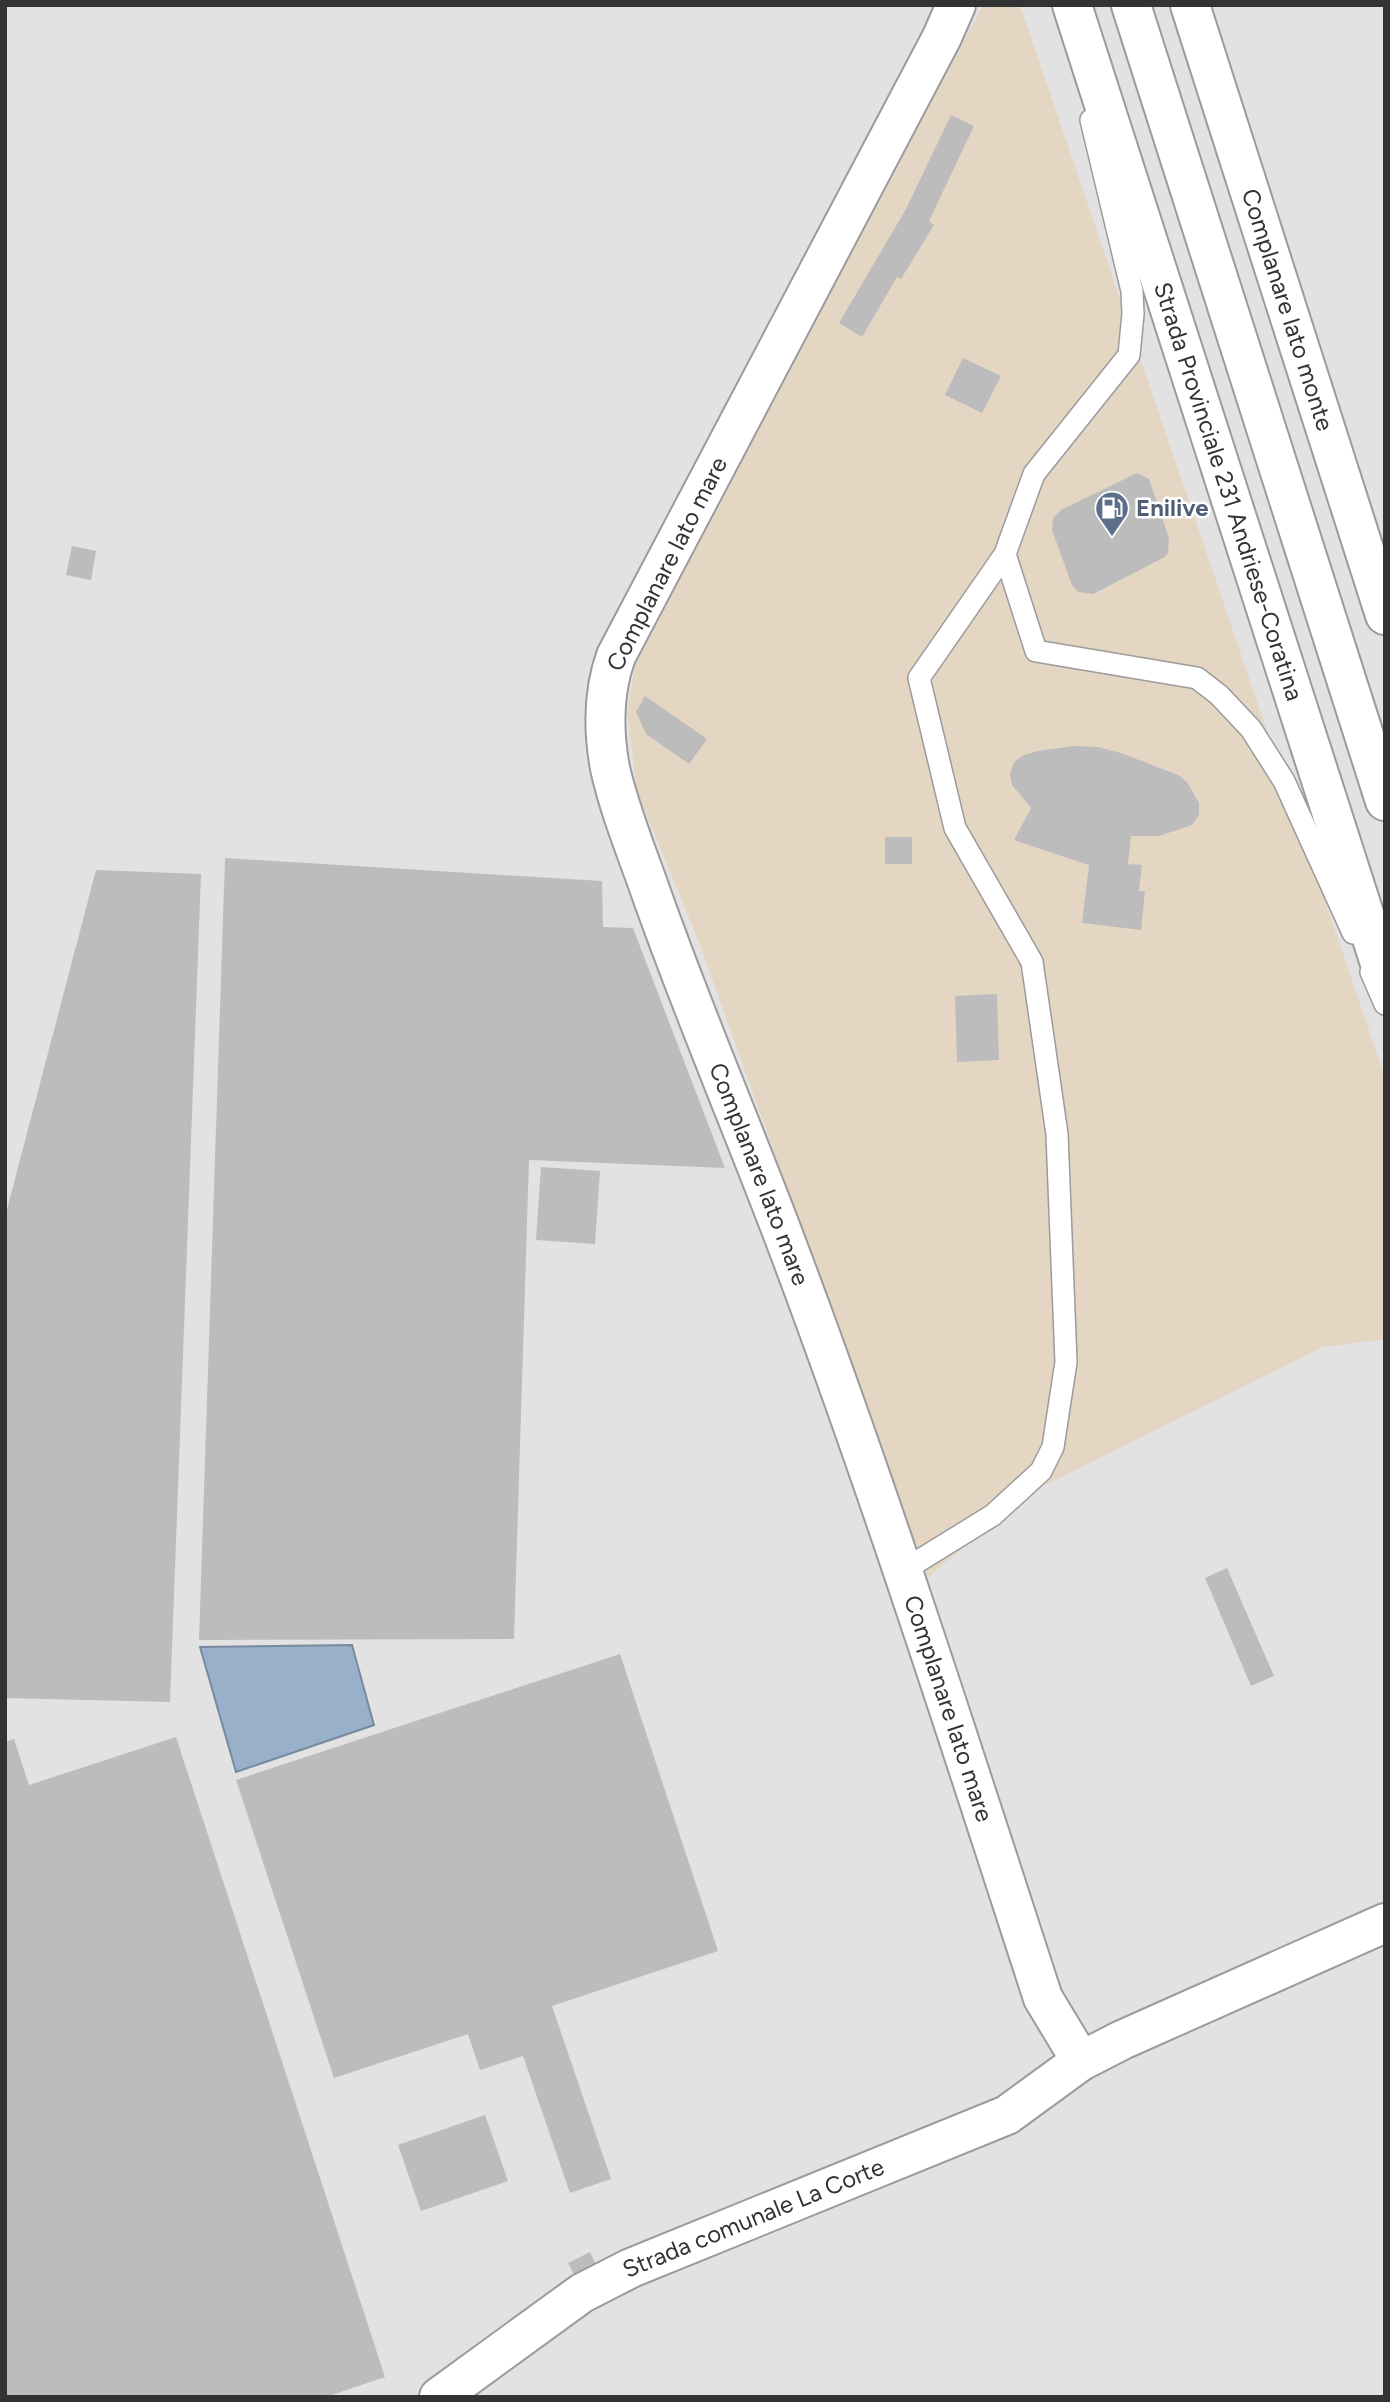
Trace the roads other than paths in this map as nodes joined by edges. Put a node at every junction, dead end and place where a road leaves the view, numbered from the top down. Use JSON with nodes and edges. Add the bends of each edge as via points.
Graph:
{"nodes":[{"id":1,"x":956,"y":5,"type":"edge"},
{"id":2,"x":1064,"y":5,"type":"edge"},
{"id":3,"x":1072,"y":5,"type":"edge"},
{"id":4,"x":1131,"y":5,"type":"edge"},
{"id":5,"x":1190,"y":5,"type":"edge"},
{"id":6,"x":1005,"y":554,"type":"junction"},
{"id":7,"x":1385,"y":615,"type":"edge"},
{"id":8,"x":1385,"y":802,"type":"edge"},
{"id":9,"x":1385,"y":979,"type":"edge"},
{"id":10,"x":1385,"y":1004,"type":"edge"},
{"id":11,"x":904,"y":1570,"type":"junction"},
{"id":12,"x":1385,"y":1923,"type":"edge"},
{"id":13,"x":1081,"y":2062,"type":"junction"},
{"id":14,"x":439,"y":2397,"type":"edge"}],
"edges":[{"from":1,"to":11,"type":"main road","name":"Complanare lato mare","via":[[617,656],[605,722],[611,771],[662,922],[782,1232]]},
{"from":2,"to":6,"type":"lane","via":[[1132,291],[1132,336],[1129,355],[1034,474]]},
{"from":3,"to":9,"type":"main road","name":"Strada Provinciale 231 Andriese-Coratina"},
{"from":4,"to":8,"type":"main road"},
{"from":5,"to":7,"type":"main road","name":"Complanare lato monte"},
{"from":6,"to":10,"type":"lane","via":[[1037,651],[1197,678],[1237,712],[1284,781]]},
{"from":6,"to":11,"type":"lane","via":[[919,678],[955,828],[1032,962],[1057,1134],[1066,1362],[1053,1447],[1041,1471],[993,1515]]},
{"from":11,"to":13,"type":"main road","name":"Complanare lato mare","via":[[1042,1998]]},
{"from":12,"to":13,"type":"main road"},
{"from":13,"to":14,"type":"main road","name":"Strada comunale La Corte","via":[[1007,2115],[631,2268],[582,2293]]}]}
